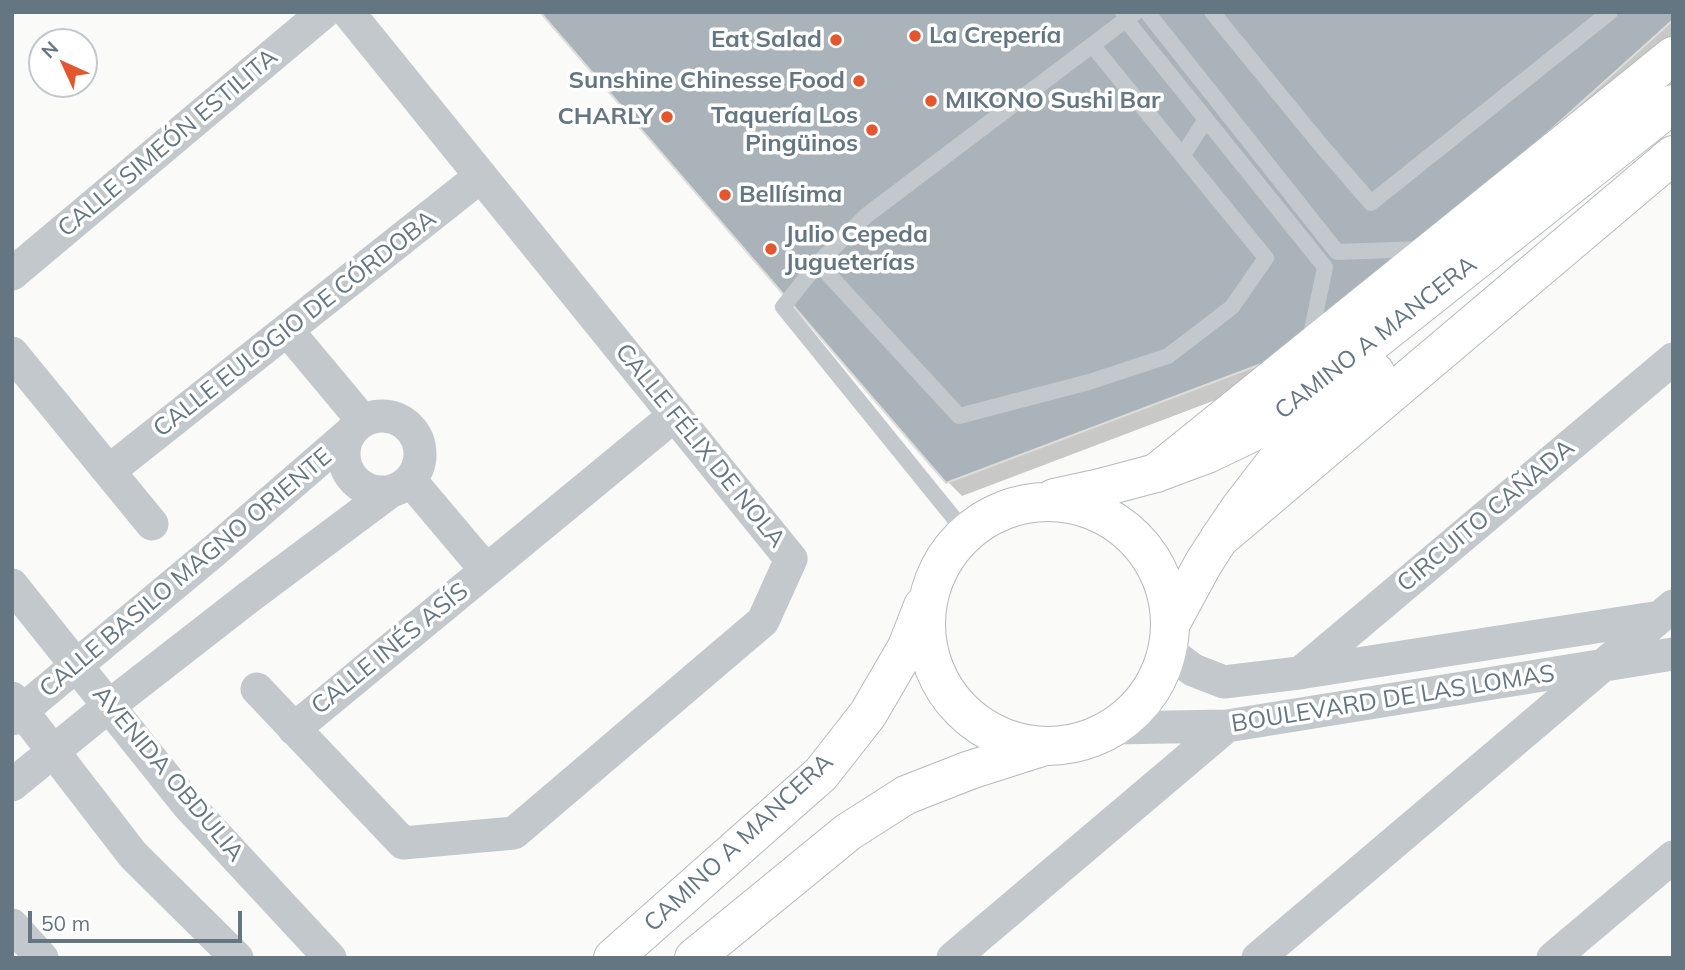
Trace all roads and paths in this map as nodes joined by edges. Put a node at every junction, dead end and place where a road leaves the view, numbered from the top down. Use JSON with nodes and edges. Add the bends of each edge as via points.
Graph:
{"nodes":[{"id":1,"x":324,"y":12,"type":"edge"},
{"id":2,"x":348,"y":12,"type":"edge"},
{"id":3,"x":1147,"y":12,"type":"edge"},
{"id":4,"x":1212,"y":12,"type":"edge"},
{"id":5,"x":1610,"y":12,"type":"edge"},
{"id":6,"x":1129,"y":15,"type":"edge"},
{"id":7,"x":1092,"y":45,"type":"junction"},
{"id":8,"x":1673,"y":56,"type":"edge"},
{"id":9,"x":1673,"y":106,"type":"edge"},
{"id":10,"x":1206,"y":118,"type":"junction"},
{"id":11,"x":1183,"y":155,"type":"junction"},
{"id":12,"x":1673,"y":155,"type":"edge"},
{"id":13,"x":481,"y":176,"type":"junction"},
{"id":14,"x":1435,"y":248,"type":"junction"},
{"id":15,"x":818,"y":263,"type":"junction"},
{"id":16,"x":12,"y":274,"type":"edge"},
{"id":17,"x":287,"y":330,"type":"junction"},
{"id":18,"x":1307,"y":350,"type":"junction"},
{"id":19,"x":12,"y":353,"type":"edge"},
{"id":20,"x":1673,"y":359,"type":"edge"},
{"id":21,"x":675,"y":415,"type":"junction"},
{"id":22,"x":356,"y":427,"type":"junction"},
{"id":23,"x":109,"y":471,"type":"junction"},
{"id":24,"x":1156,"y":473,"type":"junction"},
{"id":25,"x":401,"y":486,"type":"junction"},
{"id":26,"x":1043,"y":501,"type":"junction"},
{"id":27,"x":152,"y":524,"type":"dead end"},
{"id":28,"x":966,"y":533,"type":"junction"},
{"id":29,"x":1219,"y":539,"type":"junction"},
{"id":30,"x":486,"y":570,"type":"junction"},
{"id":31,"x":935,"y":575,"type":"junction"},
{"id":32,"x":12,"y":585,"type":"edge"},
{"id":33,"x":1668,"y":613,"type":"edge"},
{"id":34,"x":1170,"y":637,"type":"junction"},
{"id":35,"x":1673,"y":654,"type":"edge"},
{"id":36,"x":1603,"y":665,"type":"junction"},
{"id":37,"x":77,"y":666,"type":"junction"},
{"id":38,"x":1299,"y":673,"type":"junction"},
{"id":39,"x":257,"y":689,"type":"dead end"},
{"id":40,"x":109,"y":706,"type":"junction"},
{"id":41,"x":16,"y":709,"type":"edge"},
{"id":42,"x":1227,"y":726,"type":"junction"},
{"id":43,"x":1113,"y":728,"type":"junction"},
{"id":44,"x":294,"y":729,"type":"junction"},
{"id":45,"x":1042,"y":747,"type":"junction"},
{"id":46,"x":54,"y":750,"type":"junction"},
{"id":47,"x":12,"y":785,"type":"edge"},
{"id":48,"x":1673,"y":857,"type":"edge"},
{"id":49,"x":712,"y":951,"type":"edge"},
{"id":50,"x":610,"y":955,"type":"edge"},
{"id":51,"x":237,"y":958,"type":"edge"},
{"id":52,"x":330,"y":958,"type":"edge"},
{"id":53,"x":953,"y":958,"type":"edge"},
{"id":54,"x":1258,"y":958,"type":"edge"},
{"id":55,"x":1553,"y":958,"type":"edge"}],
"edges":[{"from":1,"to":16,"type":"street","name":"CALLE SIMEÓN ESTILITA"},
{"from":2,"to":13,"type":"street","name":"CALLE FÉLIX DE NOLA"},
{"from":3,"to":14,"type":"lane","via":[[1338,251]]},
{"from":4,"to":5,"type":"lane","via":[[1371,203]]},
{"from":6,"to":7,"type":"lane"},
{"from":6,"to":10,"type":"lane"},
{"from":7,"to":11,"type":"lane"},
{"from":7,"to":15,"type":"lane","via":[[867,215]]},
{"from":8,"to":14,"type":"main road"},
{"from":9,"to":24,"type":"main road","name":"CAMINO A MANCERA","via":[[1257,430]]},
{"from":9,"to":29,"type":"main road","name":"CAMINO A MANCERA","via":[[1281,455]]},
{"from":10,"to":11,"type":"lane"},
{"from":10,"to":18,"type":"lane","via":[[1325,267]]},
{"from":11,"to":15,"type":"lane","via":[[1266,258],[1232,307],[1168,356],[1089,382],[958,416]]},
{"from":12,"to":29,"type":"main road"},
{"from":13,"to":17,"type":"street","name":"CALLE EULOGIO DE CÓRDOBA"},
{"from":13,"to":21,"type":"street","name":"CALLE FÉLIX DE NOLA"},
{"from":14,"to":18,"type":"main road"},
{"from":15,"to":28,"type":"lane","via":[[783,307]]},
{"from":17,"to":22,"type":"street"},
{"from":17,"to":23,"type":"street","name":"CALLE EULOGIO DE CÓRDOBA"},
{"from":18,"to":24,"type":"main road"},
{"from":19,"to":23,"type":"street"},
{"from":20,"to":38,"type":"street","name":"CIRCUITO CAÑADA"},
{"from":21,"to":30,"type":"street","name":"CALLE INÉS ASÍS"},
{"from":21,"to":44,"type":"street","name":"CALLE FÉLIX DE NOLA","via":[[791,559],[763,621],[514,832],[403,843]]},
{"from":22,"to":25,"type":"street","via":[[344,456],[351,477],[369,490]]},
{"from":22,"to":25,"type":"street","via":[[380,415],[398,419],[412,429],[420,446],[419,464]]},
{"from":22,"to":37,"type":"street","name":"CALLE BASILO MAGNO ORIENTE"},
{"from":23,"to":27,"type":"street"},
{"from":24,"to":26,"type":"main road","name":"CAMINO A MANCERA"},
{"from":25,"to":30,"type":"street"},
{"from":25,"to":40,"type":"street"},
{"from":26,"to":28,"type":"main road","via":[[998,511]]},
{"from":26,"to":34,"type":"main road","via":[[1082,505],[1118,522],[1147,549],[1165,584]]},
{"from":28,"to":31,"type":"main road"},
{"from":29,"to":34,"type":"main road","name":"CAMINO A MANCERA"},
{"from":30,"to":44,"type":"street","name":"CALLE INÉS ASÍS"},
{"from":31,"to":45,"type":"main road","via":[[925,614],[928,653],[943,690],[970,719],[1004,739]]},
{"from":31,"to":50,"type":"main road","name":"CAMINO A MANCERA","via":[[907,647],[868,714],[821,775]]},
{"from":32,"to":37,"type":"street","name":"AVENIDA OBDULIA"},
{"from":33,"to":36,"type":"street"},
{"from":33,"to":38,"type":"street","name":"BOULEVARD DE LAS LOMAS"},
{"from":34,"to":38,"type":"street","name":"BOULEVARD DE LAS LOMAS","via":[[1194,670],[1224,682]]},
{"from":34,"to":43,"type":"main road","via":[[1156,682],[1136,710]]},
{"from":35,"to":36,"type":"street","name":"BOULEVARD DE LAS LOMAS"},
{"from":36,"to":42,"type":"street","name":"BOULEVARD DE LAS LOMAS"},
{"from":36,"to":54,"type":"street"},
{"from":37,"to":40,"type":"street","name":"AVENIDA OBDULIA"},
{"from":37,"to":41,"type":"street","name":"CALLE BASILO MAGNO ORIENTE"},
{"from":39,"to":44,"type":"street"},
{"from":40,"to":46,"type":"street"},
{"from":40,"to":52,"type":"street","name":"AVENIDA OBDULIA","via":[[187,804]]},
{"from":41,"to":46,"type":"street"},
{"from":42,"to":43,"type":"street","name":"BOULEVARD DE LAS LOMAS"},
{"from":42,"to":53,"type":"street"},
{"from":43,"to":45,"type":"main road","via":[[1077,744]]},
{"from":45,"to":49,"type":"main road","via":[[906,796],[848,832]]},
{"from":46,"to":47,"type":"street"},
{"from":46,"to":51,"type":"street","via":[[133,855]]},
{"from":48,"to":55,"type":"street"}]}
